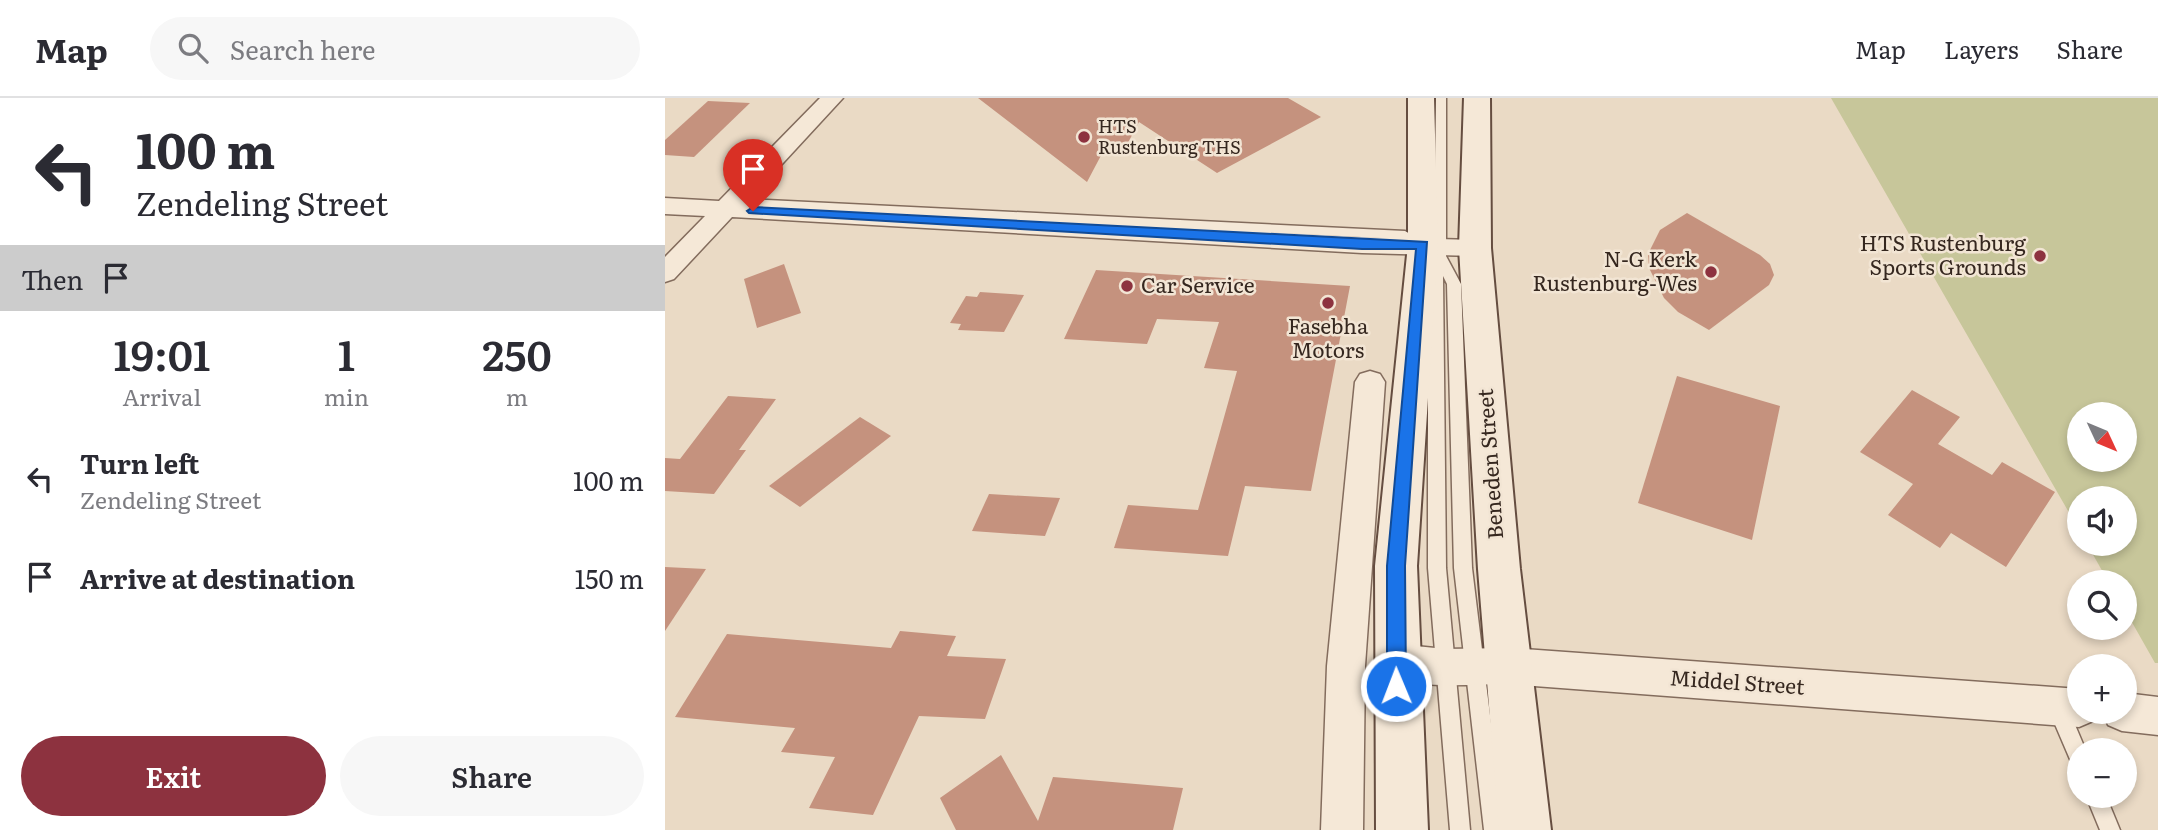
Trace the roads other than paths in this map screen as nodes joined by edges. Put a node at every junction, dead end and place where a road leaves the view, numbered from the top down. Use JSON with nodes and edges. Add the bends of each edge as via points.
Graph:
{"nodes":[{"id":1,"x":832,"y":98,"type":"edge"},
{"id":2,"x":1421,"y":98,"type":"edge"},
{"id":3,"x":1441,"y":98,"type":"edge"},
{"id":4,"x":1477,"y":98,"type":"edge"},
{"id":5,"x":665,"y":198,"type":"edge"},
{"id":6,"x":665,"y":206,"type":"edge"},
{"id":7,"x":729,"y":206,"type":"junction"},
{"id":8,"x":1445,"y":249,"type":"junction"},
{"id":9,"x":665,"y":273,"type":"edge"},
{"id":10,"x":1370,"y":383,"type":"dead end"},
{"id":11,"x":1396,"y":662,"type":"junction"},
{"id":12,"x":1476,"y":667,"type":"junction"},
{"id":13,"x":2067,"y":707,"type":"edge"},
{"id":14,"x":2137,"y":714,"type":"edge"},
{"id":15,"x":2158,"y":716,"type":"edge"},
{"id":16,"x":2101,"y":808,"type":"edge"},
{"id":17,"x":1342,"y":830,"type":"edge"},
{"id":18,"x":1402,"y":830,"type":"edge"},
{"id":19,"x":1460,"y":830,"type":"edge"},
{"id":20,"x":1494,"y":830,"type":"edge"},
{"id":21,"x":1525,"y":830,"type":"edge"},
{"id":22,"x":2110,"y":830,"type":"edge"}],
"edges":[{"from":1,"to":7,"type":"street"},
{"from":2,"to":8,"type":"main road","name":"Beneden Street"},
{"from":3,"to":8,"type":"lane"},
{"from":4,"to":8,"type":"main road","name":"Beneden Street"},
{"from":5,"to":7,"type":"lane"},
{"from":6,"to":7,"type":"street"},
{"from":7,"to":8,"type":"street"},
{"from":7,"to":9,"type":"street"},
{"from":8,"to":11,"type":"main road","name":"Beneden Street","via":[[1396,566]]},
{"from":8,"to":12,"type":"main road","name":"Beneden Street"},
{"from":8,"to":12,"type":"lane","via":[[1435,288],[1437,568]]},
{"from":10,"to":17,"type":"street","via":[[1346,666]]},
{"from":11,"to":12,"type":"street","name":"Middel Street"},
{"from":11,"to":18,"type":"main road","name":"Beneden Street"},
{"from":12,"to":13,"type":"street","name":"Middel Street"},
{"from":12,"to":19,"type":"lane"},
{"from":12,"to":20,"type":"lane"},
{"from":12,"to":21,"type":"main road","name":"Beneden Street"},
{"from":14,"to":15,"type":"street"},
{"from":16,"to":22,"type":"lane"}]}
